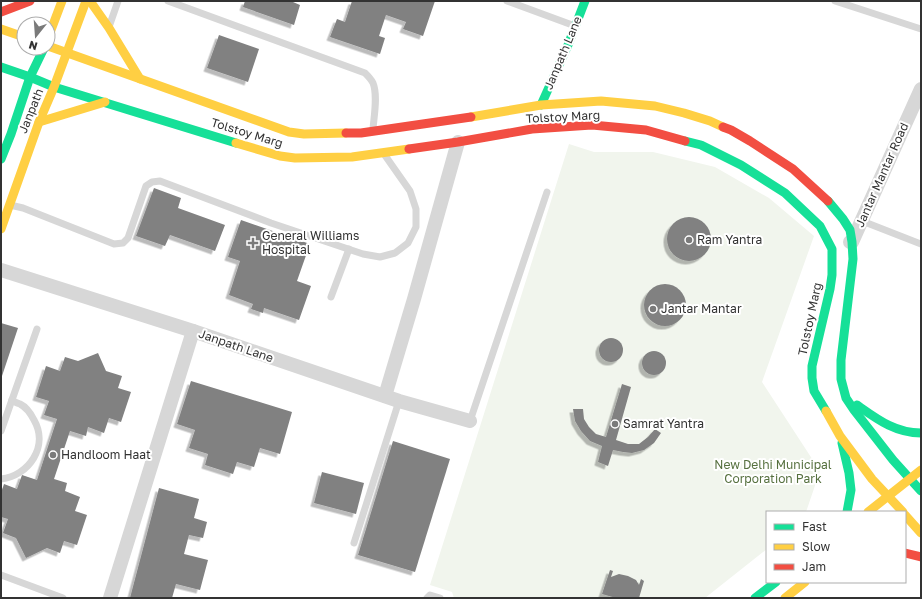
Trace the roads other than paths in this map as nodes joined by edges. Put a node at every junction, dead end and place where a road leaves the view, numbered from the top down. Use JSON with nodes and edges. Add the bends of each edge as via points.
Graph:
{"nodes":[{"id":1,"x":30,"y":1,"type":"edge"},
{"id":2,"x":62,"y":1,"type":"edge"},
{"id":3,"x":86,"y":1,"type":"edge"},
{"id":4,"x":90,"y":1,"type":"edge"},
{"id":5,"x":118,"y":1,"type":"edge"},
{"id":6,"x":168,"y":1,"type":"edge"},
{"id":7,"x":507,"y":1,"type":"edge"},
{"id":8,"x":585,"y":1,"type":"edge"},
{"id":9,"x":835,"y":1,"type":"edge"},
{"id":10,"x":1,"y":12,"type":"edge"},
{"id":11,"x":56,"y":18,"type":"edge"},
{"id":12,"x":575,"y":26,"type":"junction"},
{"id":13,"x":109,"y":28,"type":"junction"},
{"id":14,"x":1,"y":29,"type":"edge"},
{"id":15,"x":921,"y":29,"type":"edge"},
{"id":16,"x":16,"y":34,"type":"edge"},
{"id":17,"x":56,"y":50,"type":"edge"},
{"id":18,"x":66,"y":54,"type":"junction"},
{"id":19,"x":40,"y":56,"type":"edge"},
{"id":20,"x":1,"y":67,"type":"edge"},
{"id":21,"x":30,"y":77,"type":"junction"},
{"id":22,"x":140,"y":80,"type":"junction"},
{"id":23,"x":54,"y":87,"type":"junction"},
{"id":24,"x":921,"y":89,"type":"edge"},
{"id":25,"x":105,"y":102,"type":"junction"},
{"id":26,"x":541,"y":105,"type":"junction"},
{"id":27,"x":4,"y":120,"type":"dead end"},
{"id":28,"x":39,"y":122,"type":"junction"},
{"id":29,"x":373,"y":131,"type":"junction"},
{"id":30,"x":11,"y":134,"type":"junction"},
{"id":31,"x":458,"y":142,"type":"junction"},
{"id":32,"x":383,"y":153,"type":"junction"},
{"id":33,"x":1,"y":159,"type":"edge"},
{"id":34,"x":547,"y":192,"type":"dead end"},
{"id":35,"x":10,"y":205,"type":"junction"},
{"id":36,"x":862,"y":220,"type":"junction"},
{"id":37,"x":1,"y":230,"type":"edge"},
{"id":38,"x":852,"y":242,"type":"junction"},
{"id":39,"x":921,"y":244,"type":"edge"},
{"id":40,"x":348,"y":249,"type":"junction"},
{"id":41,"x":832,"y":250,"type":"junction"},
{"id":42,"x":1,"y":270,"type":"edge"},
{"id":43,"x":332,"y":297,"type":"dead end"},
{"id":44,"x":36,"y":329,"type":"dead end"},
{"id":45,"x":192,"y":331,"type":"junction"},
{"id":46,"x":385,"y":396,"type":"junction"},
{"id":47,"x":846,"y":398,"type":"junction"},
{"id":48,"x":12,"y":400,"type":"junction"},
{"id":49,"x":399,"y":401,"type":"junction"},
{"id":50,"x":470,"y":421,"type":"joint"},
{"id":51,"x":1,"y":431,"type":"edge"},
{"id":52,"x":921,"y":433,"type":"edge"},
{"id":53,"x":840,"y":436,"type":"junction"},
{"id":54,"x":921,"y":470,"type":"edge"},
{"id":55,"x":910,"y":478,"type":"junction"},
{"id":56,"x":1,"y":479,"type":"edge"},
{"id":57,"x":919,"y":495,"type":"edge"},
{"id":58,"x":888,"y":496,"type":"junction"},
{"id":59,"x":847,"y":511,"type":"edge"},
{"id":60,"x":869,"y":511,"type":"edge"},
{"id":61,"x":903,"y":511,"type":"edge"},
{"id":62,"x":906,"y":515,"type":"edge"},
{"id":63,"x":921,"y":533,"type":"edge"},
{"id":64,"x":354,"y":543,"type":"dead end"},
{"id":65,"x":906,"y":553,"type":"edge"},
{"id":66,"x":921,"y":557,"type":"edge"},
{"id":67,"x":1,"y":575,"type":"edge"},
{"id":68,"x":775,"y":583,"type":"edge"},
{"id":69,"x":804,"y":583,"type":"edge"},
{"id":70,"x":63,"y":598,"type":"edge"},
{"id":71,"x":110,"y":598,"type":"edge"},
{"id":72,"x":427,"y":598,"type":"edge"},
{"id":73,"x":440,"y":598,"type":"edge"},
{"id":74,"x":755,"y":598,"type":"edge"},
{"id":75,"x":784,"y":598,"type":"edge"}],
"edges":[{"from":1,"to":10,"type":"main road"},
{"from":2,"to":11,"type":"main road"},
{"from":3,"to":18,"type":"main road","name":"Janpath"},
{"from":4,"to":13,"type":"main road"},
{"from":5,"to":13,"type":"lane"},
{"from":6,"to":29,"type":"lane","via":[[365,73],[374,88]]},
{"from":7,"to":12,"type":"lane"},
{"from":8,"to":12,"type":"main road","name":"Janpath Lane"},
{"from":9,"to":15,"type":"lane"},
{"from":12,"to":26,"type":"main road","name":"Janpath Lane"},
{"from":13,"to":22,"type":"main road"},
{"from":14,"to":16,"type":"main road"},
{"from":17,"to":18,"type":"main road","name":"Tolstoy Marg"},
{"from":18,"to":22,"type":"main road","name":"Tolstoy Marg"},
{"from":18,"to":23,"type":"main road","name":"Janpath"},
{"from":19,"to":21,"type":"main road","name":"Janpath"},
{"from":20,"to":21,"type":"main road","name":"Tolstoy Marg"},
{"from":21,"to":23,"type":"main road","name":"Tolstoy Marg"},
{"from":21,"to":30,"type":"main road","name":"Janpath"},
{"from":22,"to":29,"type":"main road","name":"Tolstoy Marg","via":[[289,132],[325,134]]},
{"from":23,"to":25,"type":"main road","name":"Tolstoy Marg"},
{"from":23,"to":28,"type":"main road","name":"Janpath"},
{"from":24,"to":36,"type":"street","name":"Jantar Mantar Road"},
{"from":25,"to":28,"type":"main road"},
{"from":25,"to":32,"type":"main road","name":"Tolstoy Marg","via":[[280,156],[352,157]]},
{"from":26,"to":29,"type":"main road","name":"Tolstoy Marg"},
{"from":26,"to":38,"type":"main road","name":"Tolstoy Marg","via":[[601,101],[655,106],[724,127],[793,169],[829,202],[843,219],[850,230]]},
{"from":27,"to":30,"type":"main road"},
{"from":28,"to":35,"type":"main road","name":"Janpath"},
{"from":30,"to":33,"type":"main road","name":"Janpath"},
{"from":31,"to":32,"type":"main road","name":"Tolstoy Marg"},
{"from":31,"to":41,"type":"main road","name":"Tolstoy Marg","via":[[532,129],[592,125],[646,130],[701,145],[741,165],[785,193],[820,226]]},
{"from":31,"to":46,"type":"street"},
{"from":32,"to":40,"type":"lane","via":[[410,191],[416,209],[416,227],[408,243],[395,253],[380,257]]},
{"from":34,"to":50,"type":"lane"},
{"from":35,"to":37,"type":"main road","name":"Janpath"},
{"from":35,"to":40,"type":"lane","via":[[114,244],[123,243],[128,238],[146,186],[160,181]]},
{"from":36,"to":38,"type":"street","name":"Jantar Mantar Road"},
{"from":36,"to":39,"type":"lane"},
{"from":38,"to":41,"type":"street","name":"Jantar Mantar Road"},
{"from":38,"to":47,"type":"main road","name":"Tolstoy Marg","via":[[853,259],[841,360],[841,379]]},
{"from":40,"to":43,"type":"lane"},
{"from":41,"to":53,"type":"main road","name":"Tolstoy Marg","via":[[830,289],[812,366],[812,378],[814,391]]},
{"from":42,"to":45,"type":"street","name":"Janpath Lane"},
{"from":44,"to":48,"type":"lane"},
{"from":45,"to":46,"type":"street","name":"Janpath Lane"},
{"from":45,"to":71,"type":"street"},
{"from":46,"to":49,"type":"street","name":"Janpath Lane"},
{"from":47,"to":52,"type":"main road","via":[[885,424],[898,430]]},
{"from":47,"to":55,"type":"main road","name":"Tolstoy Marg"},
{"from":48,"to":51,"type":"lane"},
{"from":48,"to":56,"type":"lane","via":[[21,404],[31,414],[37,425],[38,449],[25,470]]},
{"from":49,"to":50,"type":"street","name":"Janpath Lane"},
{"from":49,"to":64,"type":"lane"},
{"from":53,"to":58,"type":"main road","name":"Tolstoy Marg"},
{"from":53,"to":59,"type":"main road","via":[[851,490]]},
{"from":54,"to":55,"type":"main road"},
{"from":55,"to":57,"type":"main road","name":"Tolstoy Marg"},
{"from":55,"to":58,"type":"main road"},
{"from":58,"to":60,"type":"main road"},
{"from":58,"to":61,"type":"main road","name":"Tolstoy Marg"},
{"from":62,"to":63,"type":"main road","name":"Tolstoy Marg"},
{"from":65,"to":66,"type":"main road"},
{"from":67,"to":70,"type":"lane"},
{"from":68,"to":74,"type":"main road"},
{"from":69,"to":75,"type":"main road"},
{"from":72,"to":73,"type":"lane","via":[[430,595]]}]}
